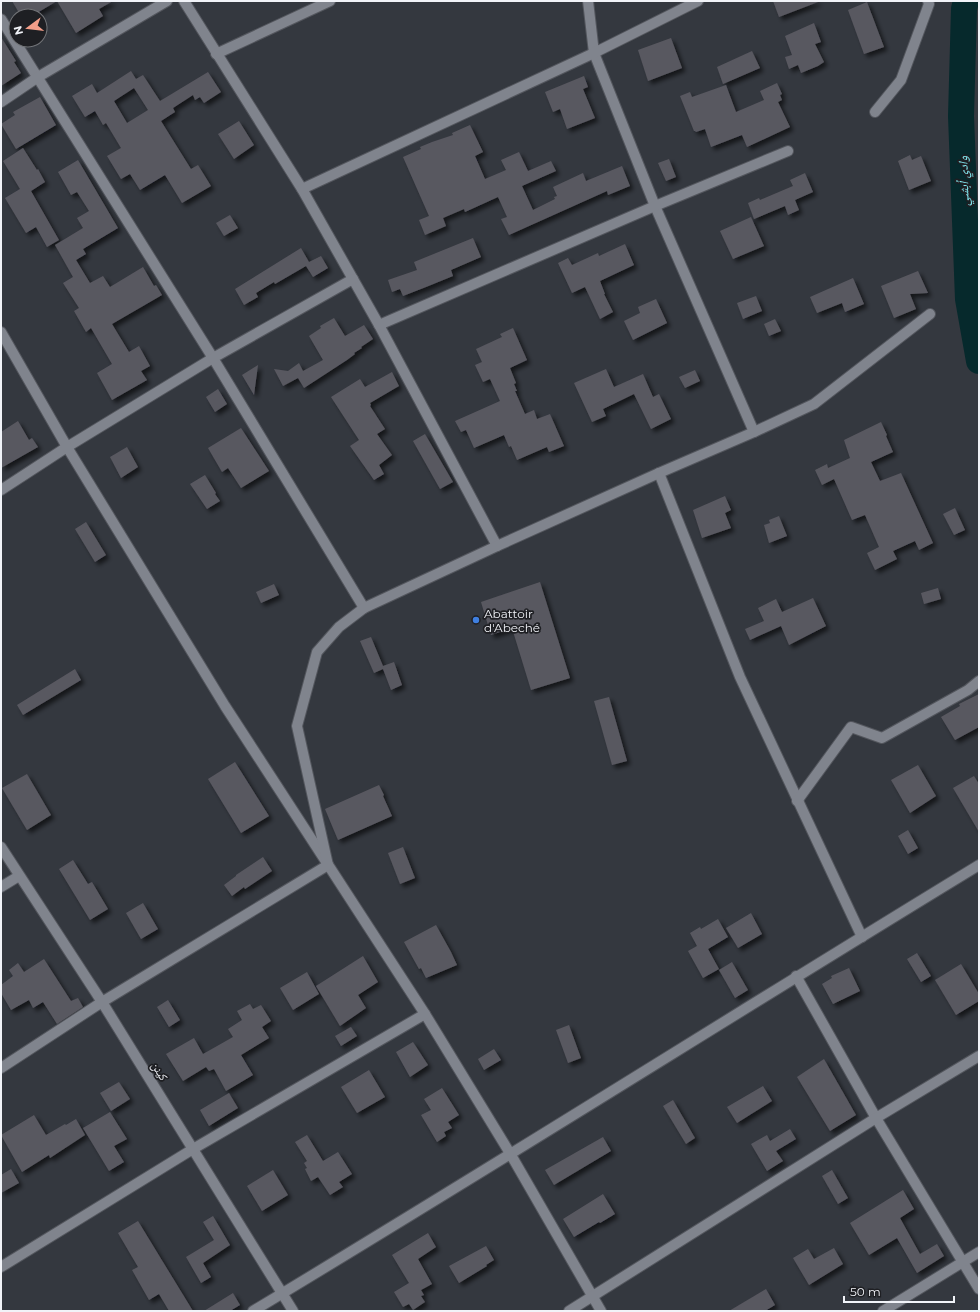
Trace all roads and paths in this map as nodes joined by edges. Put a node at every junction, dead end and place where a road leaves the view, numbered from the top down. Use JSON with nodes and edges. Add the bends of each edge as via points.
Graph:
{"nodes":[{"id":1,"x":167,"y":1,"type":"edge"},
{"id":2,"x":184,"y":1,"type":"edge"},
{"id":3,"x":330,"y":1,"type":"edge"},
{"id":4,"x":588,"y":1,"type":"edge"},
{"id":5,"x":698,"y":1,"type":"edge"},
{"id":6,"x":928,"y":1,"type":"edge"},
{"id":7,"x":1,"y":19,"type":"edge"},
{"id":8,"x":594,"y":53,"type":"junction"},
{"id":9,"x":216,"y":54,"type":"junction"},
{"id":10,"x":38,"y":77,"type":"junction"},
{"id":11,"x":1,"y":102,"type":"edge"},
{"id":12,"x":875,"y":112,"type":"dead end"},
{"id":13,"x":788,"y":151,"type":"dead end"},
{"id":14,"x":302,"y":190,"type":"junction"},
{"id":15,"x":655,"y":206,"type":"junction"},
{"id":16,"x":353,"y":279,"type":"junction"},
{"id":17,"x":930,"y":314,"type":"dead end"},
{"id":18,"x":379,"y":325,"type":"junction"},
{"id":19,"x":1,"y":332,"type":"edge"},
{"id":20,"x":213,"y":358,"type":"junction"},
{"id":21,"x":754,"y":432,"type":"junction"},
{"id":22,"x":67,"y":447,"type":"junction"},
{"id":23,"x":659,"y":473,"type":"junction"},
{"id":24,"x":1,"y":490,"type":"edge"},
{"id":25,"x":497,"y":546,"type":"junction"},
{"id":26,"x":364,"y":608,"type":"junction"},
{"id":27,"x":979,"y":681,"type":"edge"},
{"id":28,"x":797,"y":801,"type":"junction"},
{"id":29,"x":1,"y":847,"type":"edge"},
{"id":30,"x":328,"y":865,"type":"junction"},
{"id":31,"x":979,"y":865,"type":"edge"},
{"id":32,"x":19,"y":876,"type":"junction"},
{"id":33,"x":1,"y":887,"type":"edge"},
{"id":34,"x":862,"y":937,"type":"junction"},
{"id":35,"x":796,"y":976,"type":"junction"},
{"id":36,"x":102,"y":1002,"type":"junction"},
{"id":37,"x":425,"y":1014,"type":"junction"},
{"id":38,"x":979,"y":1056,"type":"edge"},
{"id":39,"x":1,"y":1068,"type":"edge"},
{"id":40,"x":876,"y":1118,"type":"junction"},
{"id":41,"x":193,"y":1149,"type":"junction"},
{"id":42,"x":511,"y":1155,"type":"junction"},
{"id":43,"x":979,"y":1252,"type":"edge"},
{"id":44,"x":962,"y":1262,"type":"junction"},
{"id":45,"x":1,"y":1267,"type":"edge"},
{"id":46,"x":979,"y":1289,"type":"edge"},
{"id":47,"x":282,"y":1293,"type":"junction"},
{"id":48,"x":593,"y":1297,"type":"junction"},
{"id":49,"x":252,"y":1311,"type":"edge"},
{"id":50,"x":293,"y":1311,"type":"edge"},
{"id":51,"x":569,"y":1311,"type":"edge"},
{"id":52,"x":601,"y":1311,"type":"edge"},
{"id":53,"x":883,"y":1311,"type":"edge"}],
"edges":[{"from":1,"to":10,"type":"street"},
{"from":2,"to":9,"type":"street"},
{"from":3,"to":9,"type":"street"},
{"from":4,"to":8,"type":"street"},
{"from":5,"to":8,"type":"street"},
{"from":6,"to":12,"type":"street","via":[[900,80]]},
{"from":7,"to":10,"type":"street"},
{"from":8,"to":14,"type":"street"},
{"from":8,"to":15,"type":"street"},
{"from":9,"to":14,"type":"street"},
{"from":10,"to":11,"type":"street"},
{"from":10,"to":20,"type":"street"},
{"from":13,"to":15,"type":"street"},
{"from":14,"to":16,"type":"street"},
{"from":15,"to":18,"type":"street"},
{"from":15,"to":21,"type":"street"},
{"from":16,"to":18,"type":"street"},
{"from":16,"to":20,"type":"street"},
{"from":17,"to":21,"type":"street","via":[[814,404]]},
{"from":18,"to":25,"type":"street"},
{"from":19,"to":22,"type":"street"},
{"from":20,"to":22,"type":"street"},
{"from":20,"to":26,"type":"street"},
{"from":21,"to":23,"type":"street"},
{"from":22,"to":24,"type":"street"},
{"from":22,"to":30,"type":"street","via":[[225,706]]},
{"from":23,"to":25,"type":"street"},
{"from":23,"to":28,"type":"street","via":[[740,678]]},
{"from":25,"to":26,"type":"street"},
{"from":26,"to":30,"type":"street","via":[[339,627],[317,652],[297,726]]},
{"from":27,"to":28,"type":"street","via":[[968,690],[882,738],[850,727]]},
{"from":28,"to":34,"type":"street"},
{"from":29,"to":32,"type":"street","name":"كينن"},
{"from":30,"to":36,"type":"street"},
{"from":30,"to":37,"type":"street"},
{"from":31,"to":34,"type":"street"},
{"from":32,"to":33,"type":"street"},
{"from":32,"to":36,"type":"street","name":"كينن"},
{"from":34,"to":35,"type":"street"},
{"from":35,"to":40,"type":"street"},
{"from":35,"to":42,"type":"street"},
{"from":36,"to":39,"type":"street"},
{"from":36,"to":41,"type":"street","name":"كينن"},
{"from":37,"to":41,"type":"street"},
{"from":37,"to":42,"type":"street"},
{"from":38,"to":40,"type":"street"},
{"from":40,"to":44,"type":"street"},
{"from":40,"to":48,"type":"street"},
{"from":41,"to":45,"type":"street"},
{"from":41,"to":47,"type":"street","name":"كينن"},
{"from":42,"to":47,"type":"street"},
{"from":42,"to":48,"type":"street"},
{"from":43,"to":44,"type":"street"},
{"from":44,"to":46,"type":"street"},
{"from":44,"to":53,"type":"street"},
{"from":47,"to":49,"type":"street"},
{"from":47,"to":50,"type":"street","name":"كينن"},
{"from":48,"to":51,"type":"street"},
{"from":48,"to":52,"type":"street"}]}
